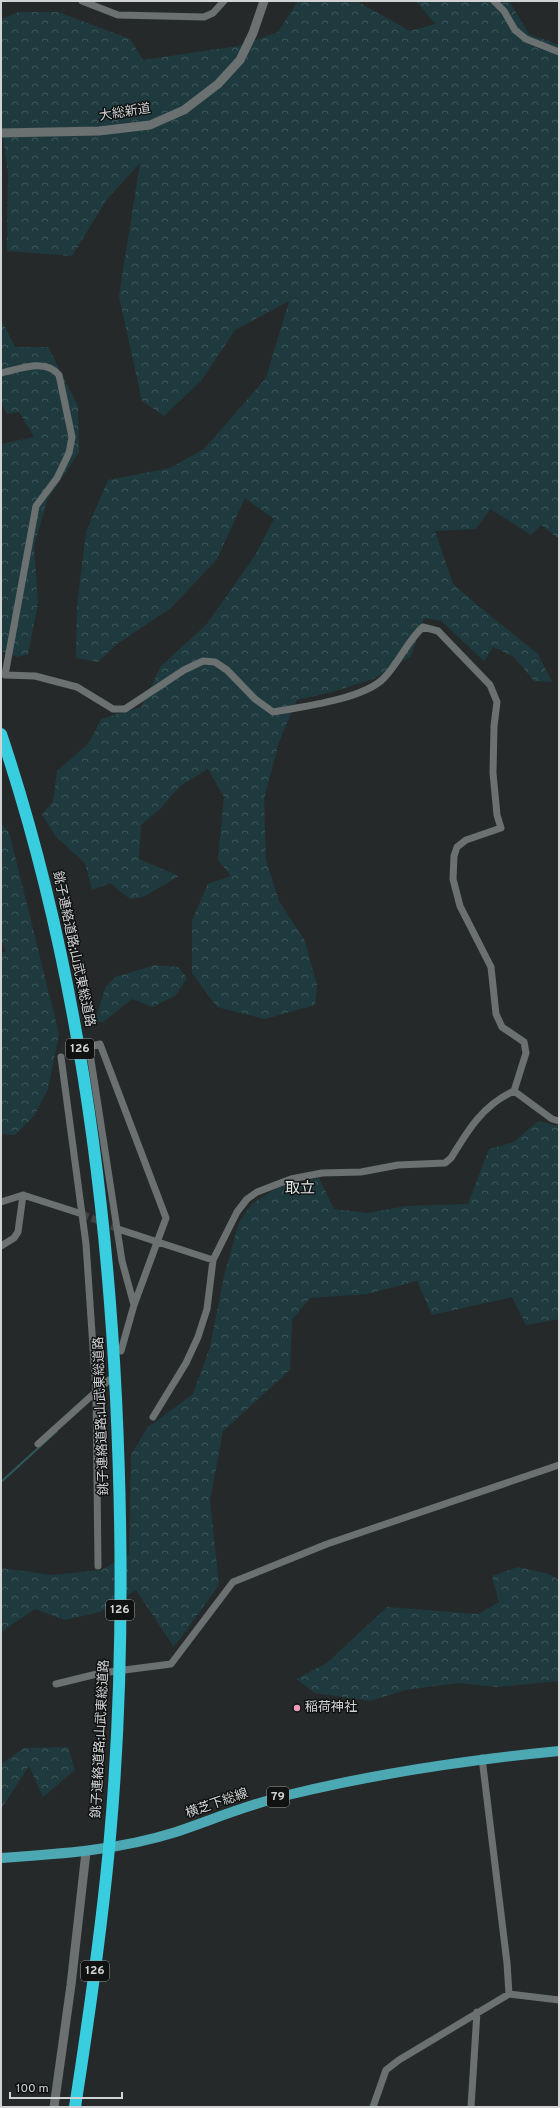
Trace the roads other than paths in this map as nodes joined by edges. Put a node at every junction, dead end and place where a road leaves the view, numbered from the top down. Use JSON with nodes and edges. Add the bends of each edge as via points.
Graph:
{"nodes":[{"id":1,"x":82,"y":1,"type":"edge"},
{"id":2,"x":224,"y":1,"type":"edge"},
{"id":3,"x":264,"y":1,"type":"edge"},
{"id":4,"x":494,"y":1,"type":"edge"},
{"id":5,"x":559,"y":52,"type":"edge"},
{"id":6,"x":1,"y":133,"type":"edge"},
{"id":7,"x":1,"y":373,"type":"edge"},
{"id":8,"x":1,"y":734,"type":"edge"},
{"id":9,"x":61,"y":1057,"type":"dead end"},
{"id":10,"x":514,"y":1091,"type":"junction"},
{"id":11,"x":559,"y":1121,"type":"edge"},
{"id":12,"x":23,"y":1195,"type":"junction"},
{"id":13,"x":1,"y":1202,"type":"edge"},
{"id":14,"x":82,"y":1214,"type":"junction"},
{"id":15,"x":118,"y":1229,"type":"junction"},
{"id":16,"x":158,"y":1242,"type":"junction"},
{"id":17,"x":1,"y":1246,"type":"edge"},
{"id":18,"x":213,"y":1260,"type":"junction"},
{"id":19,"x":134,"y":1305,"type":"junction"},
{"id":20,"x":121,"y":1351,"type":"dead end"},
{"id":21,"x":113,"y":1379,"type":"junction"},
{"id":22,"x":96,"y":1392,"type":"junction"},
{"id":23,"x":153,"y":1417,"type":"dead end"},
{"id":24,"x":38,"y":1444,"type":"dead end"},
{"id":25,"x":559,"y":1465,"type":"edge"},
{"id":26,"x":98,"y":1566,"type":"dead end"},
{"id":27,"x":56,"y":1684,"type":"dead end"},
{"id":28,"x":559,"y":1751,"type":"edge"},
{"id":29,"x":482,"y":1758,"type":"junction"},
{"id":30,"x":86,"y":1852,"type":"junction"},
{"id":31,"x":1,"y":1858,"type":"edge"},
{"id":32,"x":509,"y":1994,"type":"junction"},
{"id":33,"x":559,"y":2000,"type":"edge"},
{"id":34,"x":477,"y":2012,"type":"junction"},
{"id":35,"x":54,"y":2107,"type":"edge"},
{"id":36,"x":75,"y":2107,"type":"edge"},
{"id":37,"x":373,"y":2107,"type":"edge"},
{"id":38,"x":471,"y":2107,"type":"edge"}],
"edges":[{"from":1,"to":2,"type":"street","via":[[118,15],[204,16],[213,13]]},
{"from":3,"to":6,"type":"street","name":"大総新道","via":[[240,60],[218,84],[184,110],[150,125],[99,131]]},
{"from":4,"to":5,"type":"street","via":[[504,11],[515,30],[526,39]]},
{"from":7,"to":10,"type":"street","via":[[41,365],[56,371],[72,437],[69,453],[57,478],[36,506],[5,675],[35,676],[78,686],[114,709],[125,709],[184,670],[203,661],[215,662],[273,712],[372,689],[384,678],[423,627],[438,631],[490,685],[497,702],[493,773],[497,815],[502,828],[466,840],[457,848],[453,879],[460,906],[491,967],[496,1014],[502,1027],[524,1042],[526,1053]]},
{"from":8,"to":21,"type":"highway","name":"銚子連絡道路;山武東総道路","number":"126","via":[[46,886],[77,1032],[108,1268]]},
{"from":9,"to":14,"type":"street","via":[[74,1139]]},
{"from":10,"to":11,"type":"street","via":[[552,1119]]},
{"from":10,"to":18,"type":"street","via":[[481,1113],[451,1158],[444,1164],[398,1165],[360,1172],[322,1173],[291,1179],[257,1192],[247,1199],[237,1212]]},
{"from":12,"to":13,"type":"street"},
{"from":12,"to":14,"type":"street"},
{"from":12,"to":17,"type":"street","via":[[18,1232],[14,1238]]},
{"from":14,"to":22,"type":"street"},
{"from":15,"to":16,"type":"street"},
{"from":15,"to":16,"type":"street","via":[[89,1047],[100,1044],[166,1218]]},
{"from":15,"to":19,"type":"street","via":[[122,1261]]},
{"from":16,"to":18,"type":"street"},
{"from":16,"to":19,"type":"street"},
{"from":18,"to":23,"type":"street","via":[[207,1309],[198,1337],[186,1363]]},
{"from":19,"to":20,"type":"street"},
{"from":21,"to":22,"type":"street"},
{"from":21,"to":36,"type":"highway","name":"銚子連絡道路;山武東総道路","number":"126","via":[[121,1551],[116,1740],[110,1835],[89,2018]]},
{"from":22,"to":24,"type":"street"},
{"from":22,"to":26,"type":"street"},
{"from":25,"to":27,"type":"street","via":[[327,1544],[233,1582],[171,1664],[102,1673]]},
{"from":28,"to":29,"type":"main road","name":"横芝下総線","number":"79"},
{"from":29,"to":30,"type":"main road","name":"横芝下総線","number":"79","via":[[373,1776],[287,1795],[234,1810],[176,1832]]},
{"from":29,"to":32,"type":"street"},
{"from":30,"to":31,"type":"main road","name":"横芝下総線","number":"79"},
{"from":30,"to":35,"type":"street"},
{"from":32,"to":33,"type":"street"},
{"from":32,"to":34,"type":"street"},
{"from":34,"to":37,"type":"street","via":[[386,2070]]},
{"from":34,"to":38,"type":"street"}]}
